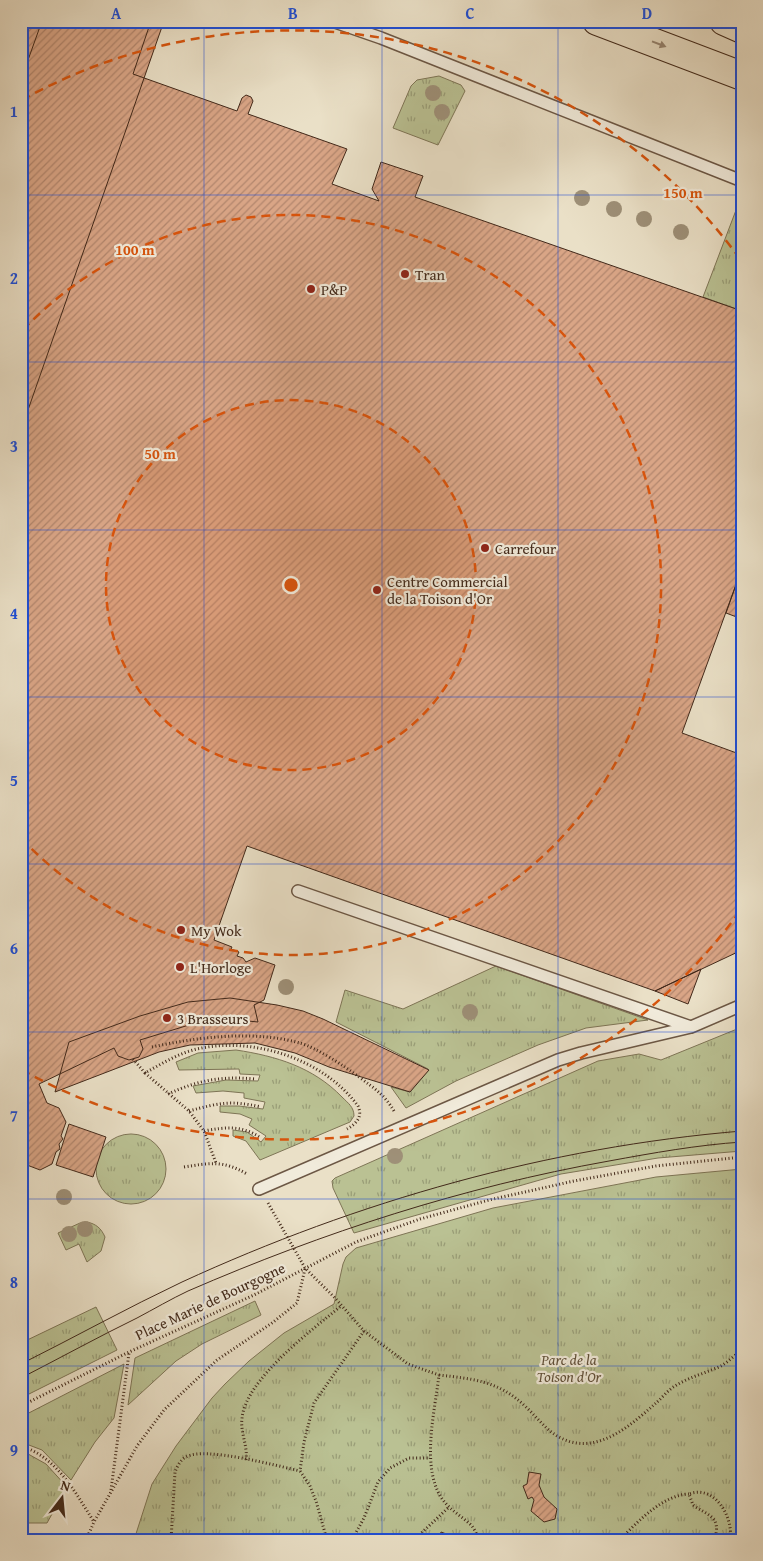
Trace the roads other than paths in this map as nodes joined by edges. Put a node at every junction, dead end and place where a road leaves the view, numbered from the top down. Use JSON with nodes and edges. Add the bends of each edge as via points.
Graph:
{"nodes":[{"id":1,"x":332,"y":21,"type":"edge"},
{"id":2,"x":597,"y":21,"type":"edge"},
{"id":3,"x":724,"y":21,"type":"edge"},
{"id":4,"x":742,"y":29,"type":"edge"},
{"id":5,"x":742,"y":76,"type":"edge"},
{"id":6,"x":742,"y":181,"type":"edge"},
{"id":7,"x":298,"y":891,"type":"dead end"},
{"id":8,"x":742,"y":1006,"type":"edge"},
{"id":9,"x":691,"y":1027,"type":"junction"},
{"id":10,"x":260,"y":1189,"type":"road end"}],
"edges":[{"from":1,"to":6,"type":"lane"},
{"from":2,"to":5,"type":"highway","one_way":true},
{"from":3,"to":4,"type":"highway"},
{"from":7,"to":9,"type":"lane"},
{"from":8,"to":9,"type":"lane"},
{"from":9,"to":10,"type":"lane","via":[[558,1060]]}]}
